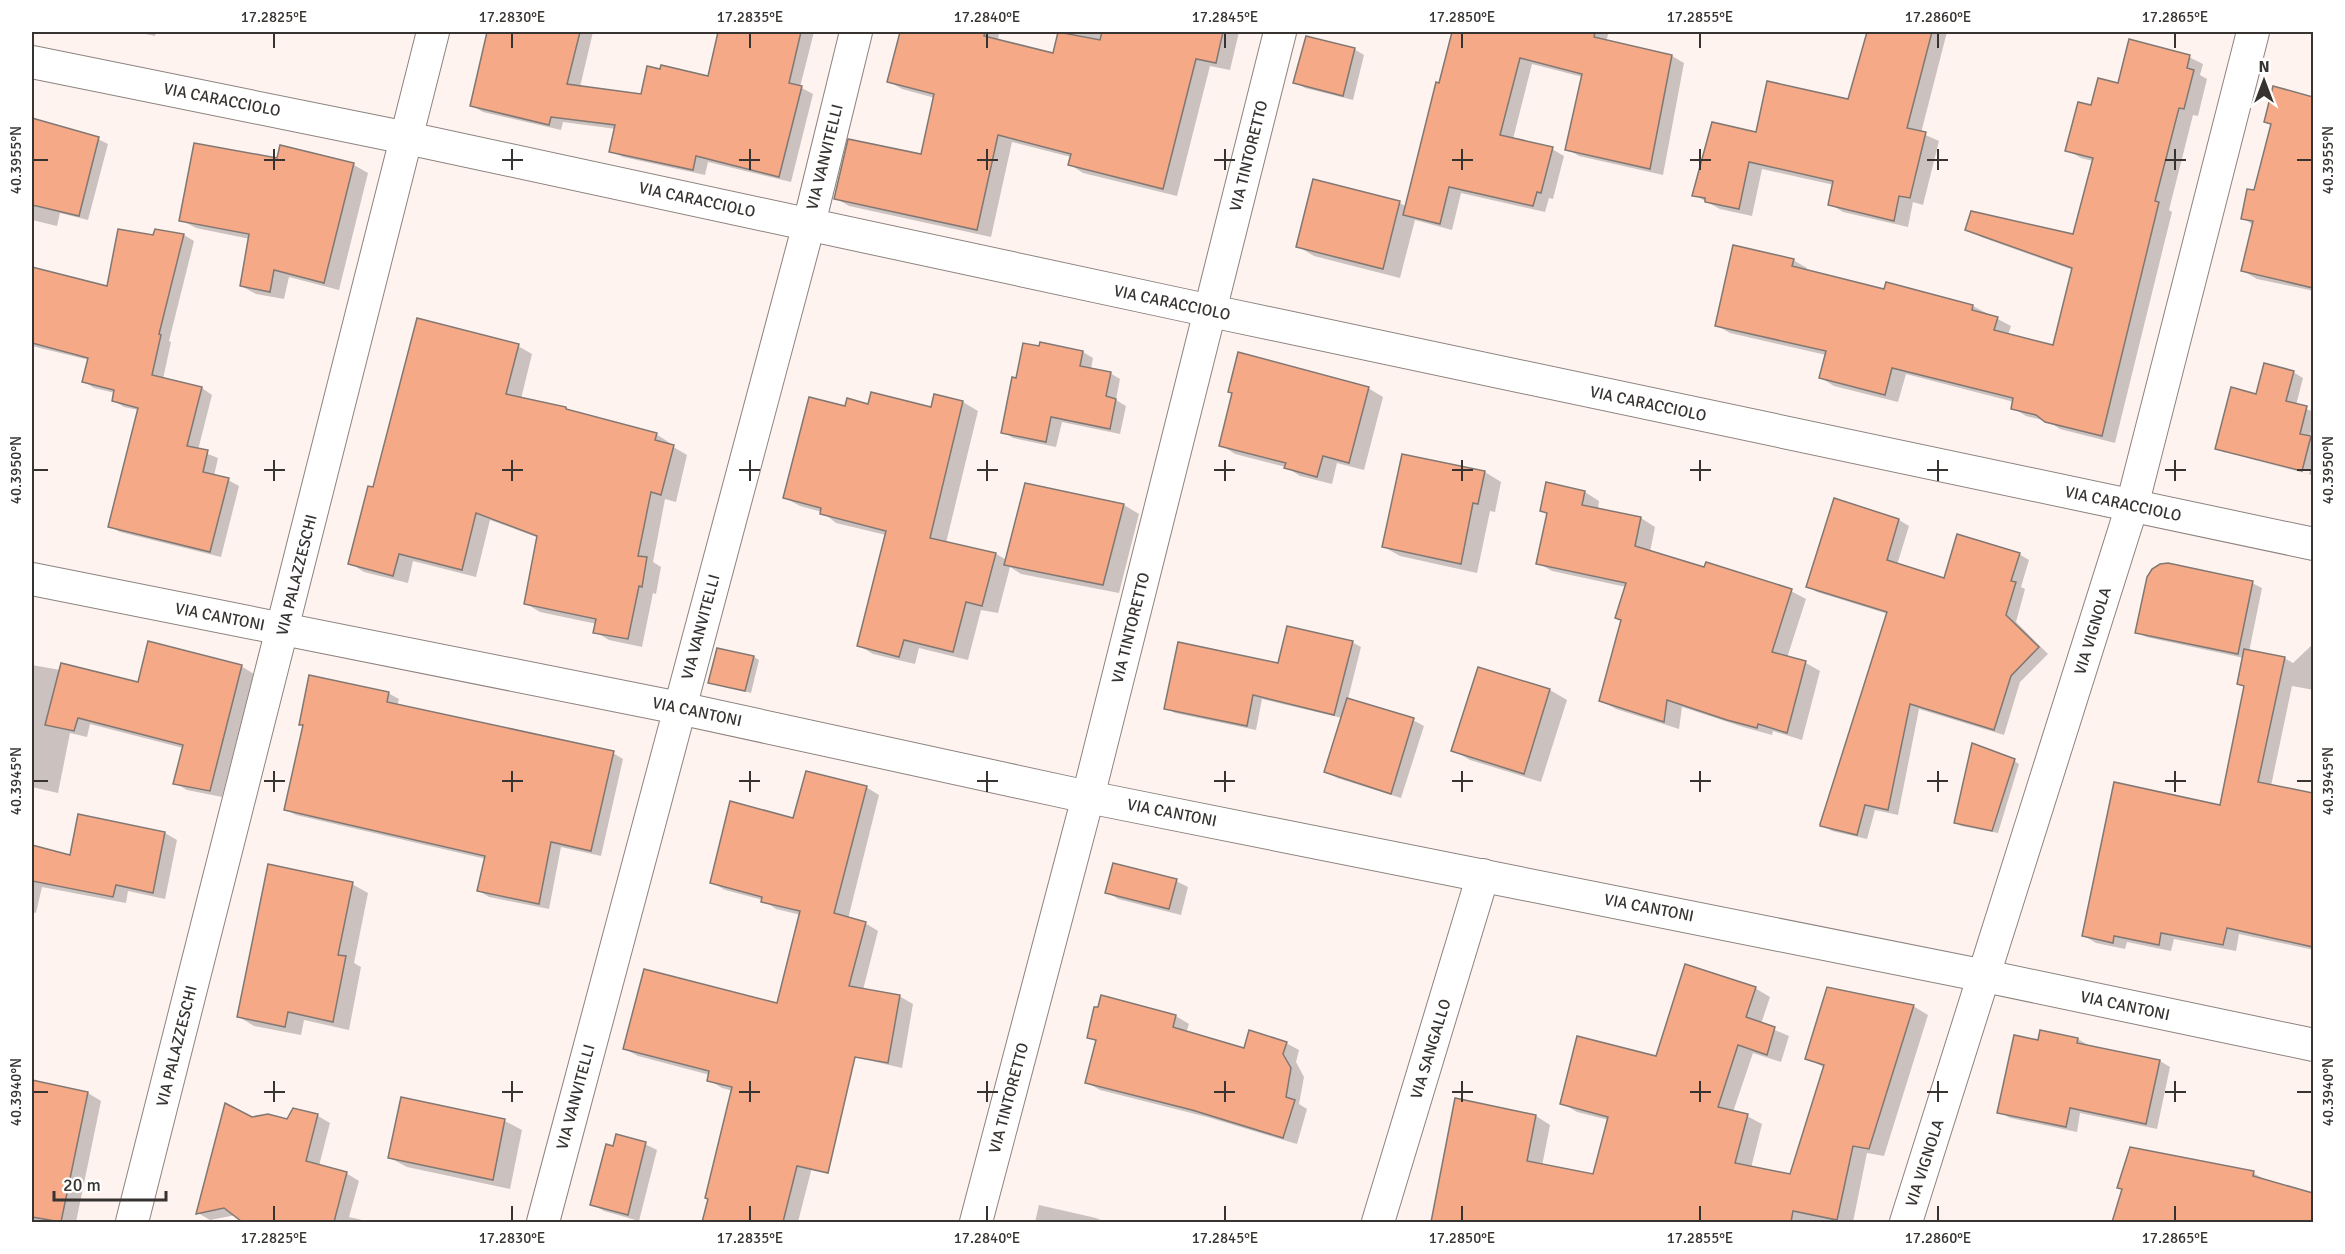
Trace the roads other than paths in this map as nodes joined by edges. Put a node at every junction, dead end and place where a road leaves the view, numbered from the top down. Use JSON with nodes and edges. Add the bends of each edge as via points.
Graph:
{"nodes":[{"id":1,"x":433,"y":32,"type":"edge"},
{"id":2,"x":856,"y":32,"type":"edge"},
{"id":3,"x":1280,"y":32,"type":"edge"},
{"id":4,"x":2253,"y":32,"type":"edge"},
{"id":5,"x":32,"y":62,"type":"edge"},
{"id":6,"x":406,"y":138,"type":"junction"},
{"id":7,"x":809,"y":224,"type":"junction"},
{"id":8,"x":1211,"y":311,"type":"junction"},
{"id":9,"x":2132,"y":506,"type":"junction"},
{"id":10,"x":2313,"y":544,"type":"edge"},
{"id":11,"x":32,"y":579,"type":"edge"},
{"id":12,"x":283,"y":629,"type":"junction"},
{"id":13,"x":679,"y":708,"type":"junction"},
{"id":14,"x":1088,"y":797,"type":"junction"},
{"id":15,"x":1483,"y":875,"type":"junction"},
{"id":16,"x":1985,"y":976,"type":"junction"},
{"id":17,"x":2313,"y":1045,"type":"edge"},
{"id":18,"x":132,"y":1222,"type":"edge"},
{"id":19,"x":543,"y":1222,"type":"edge"},
{"id":20,"x":976,"y":1222,"type":"edge"},
{"id":21,"x":1378,"y":1222,"type":"edge"},
{"id":22,"x":1906,"y":1222,"type":"edge"}],
"edges":[{"from":1,"to":6,"type":"street","name":"VIA PALAZZESCHI"},
{"from":2,"to":7,"type":"street","name":"VIA VANVITELLI"},
{"from":3,"to":8,"type":"street","name":"VIA TINTORETTO"},
{"from":4,"to":9,"type":"street","name":"VIA VIGNOLA"},
{"from":5,"to":6,"type":"street","name":"VIA CARACCIOLO"},
{"from":6,"to":7,"type":"street","name":"VIA CARACCIOLO"},
{"from":6,"to":12,"type":"street","name":"VIA PALAZZESCHI"},
{"from":7,"to":8,"type":"street","name":"VIA CARACCIOLO"},
{"from":7,"to":13,"type":"street","name":"VIA VANVITELLI"},
{"from":8,"to":9,"type":"street","name":"VIA CARACCIOLO"},
{"from":8,"to":14,"type":"street","name":"VIA TINTORETTO"},
{"from":9,"to":10,"type":"street","name":"VIA CARACCIOLO"},
{"from":9,"to":16,"type":"street","name":"VIA VIGNOLA"},
{"from":11,"to":12,"type":"street","name":"VIA CANTONI"},
{"from":12,"to":13,"type":"street","name":"VIA CANTONI"},
{"from":12,"to":18,"type":"street","name":"VIA PALAZZESCHI"},
{"from":13,"to":14,"type":"street","name":"VIA CANTONI"},
{"from":13,"to":19,"type":"street","name":"VIA VANVITELLI"},
{"from":14,"to":15,"type":"street","name":"VIA CANTONI"},
{"from":14,"to":20,"type":"street","name":"VIA TINTORETTO"},
{"from":15,"to":16,"type":"street","name":"VIA CANTONI"},
{"from":15,"to":21,"type":"street","name":"VIA SANGALLO"},
{"from":16,"to":17,"type":"street","name":"VIA CANTONI"},
{"from":16,"to":22,"type":"street","name":"VIA VIGNOLA"}]}
